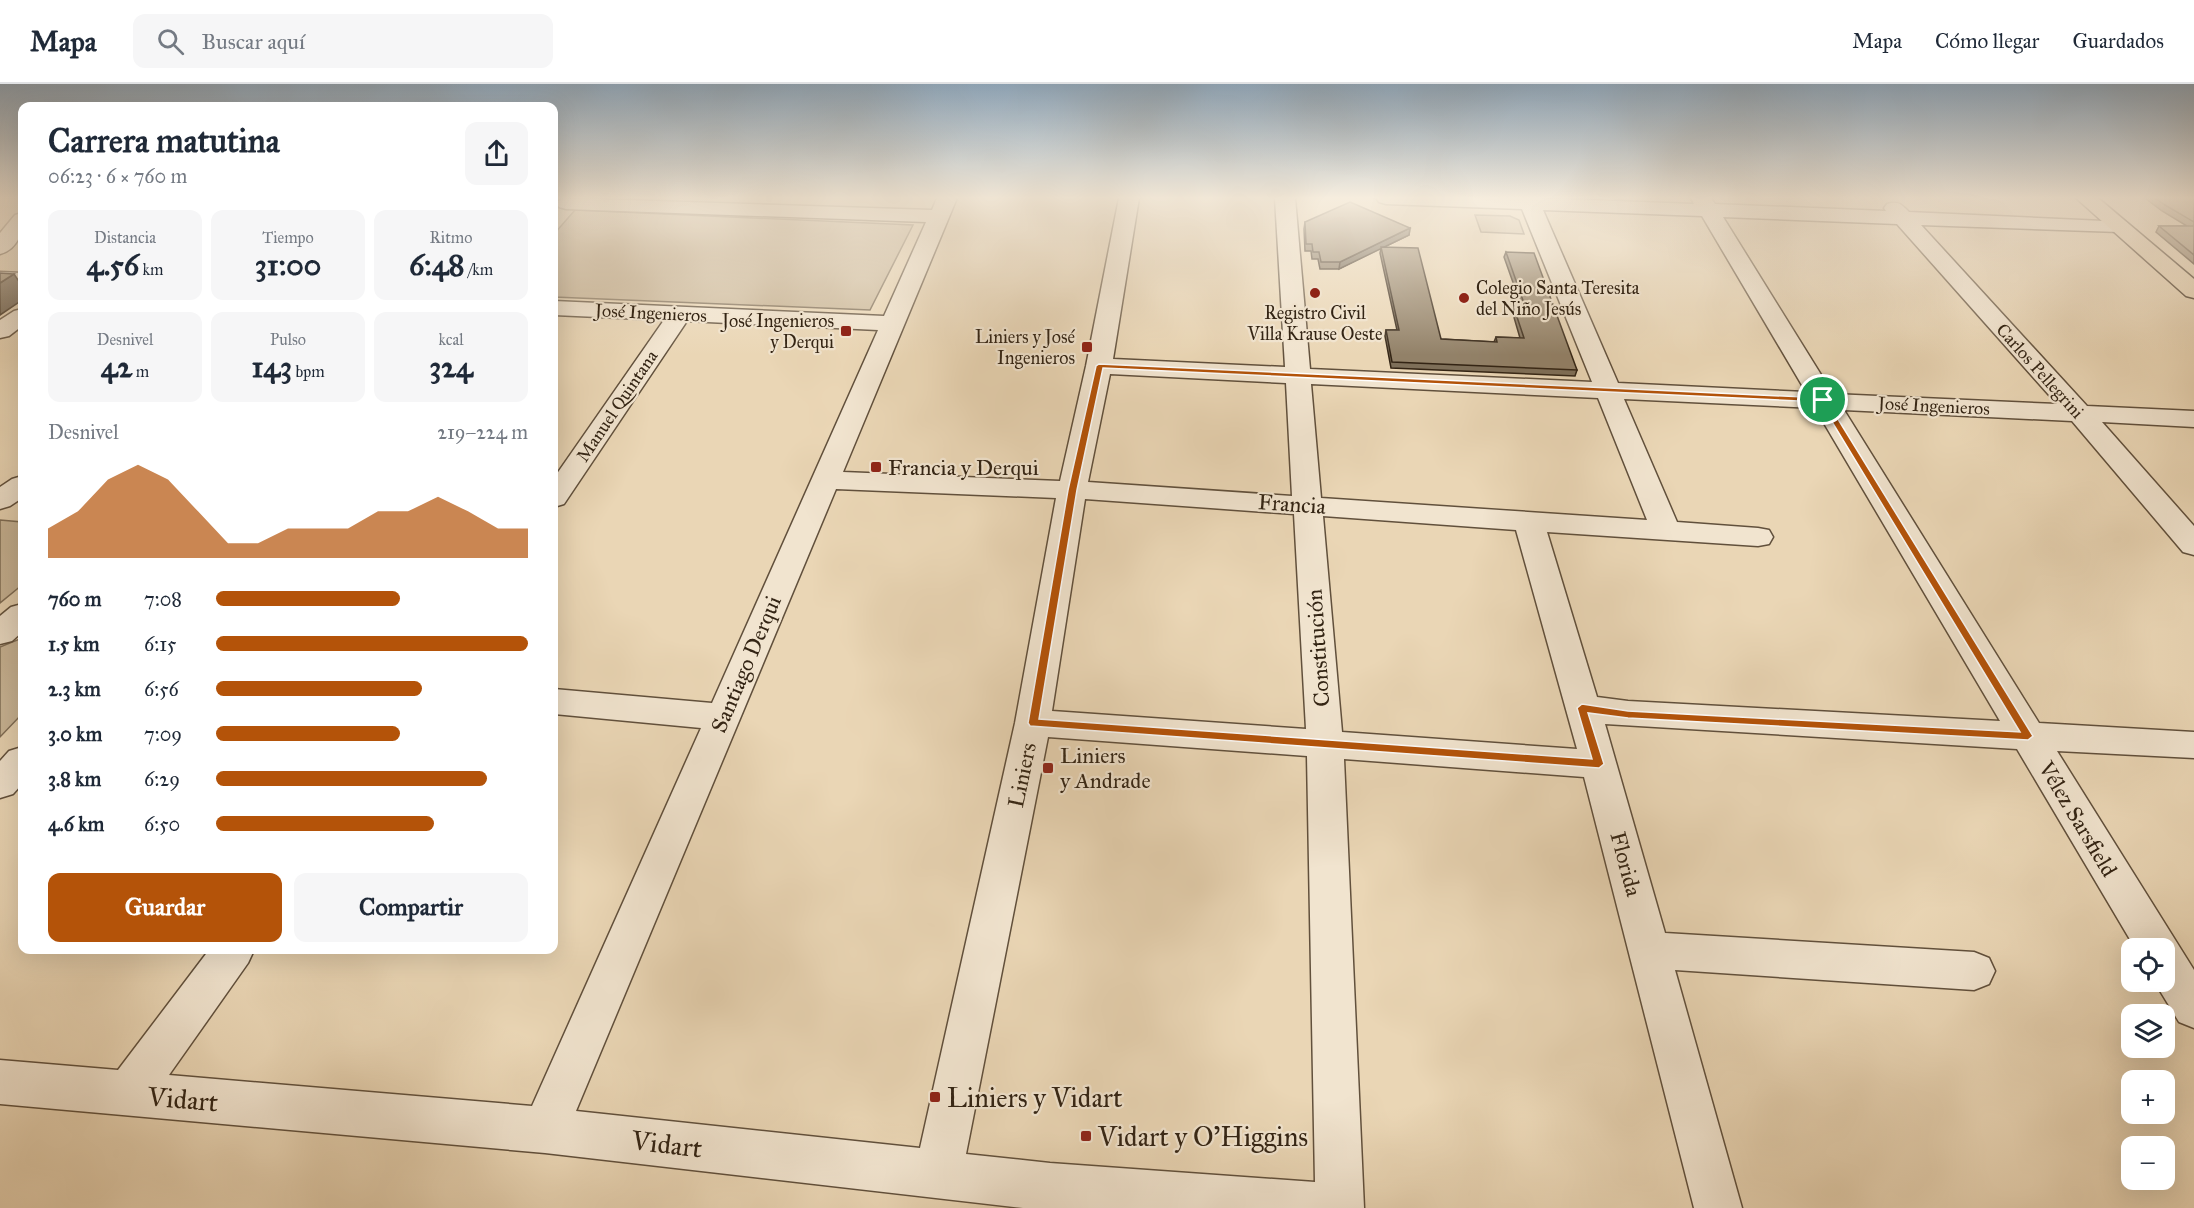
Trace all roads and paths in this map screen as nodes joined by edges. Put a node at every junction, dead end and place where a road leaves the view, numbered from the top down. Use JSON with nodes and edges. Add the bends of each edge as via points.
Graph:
{"nodes":[{"id":1,"x":924,"y":250,"type":"edge"},
{"id":2,"x":1120,"y":250,"type":"edge"},
{"id":3,"x":1289,"y":250,"type":"edge"},
{"id":4,"x":1550,"y":250,"type":"edge"},
{"id":5,"x":1733,"y":250,"type":"edge"},
{"id":6,"x":1932,"y":250,"type":"edge"},
{"id":7,"x":2147,"y":250,"type":"edge"},
{"id":8,"x":0,"y":279,"type":"edge"},
{"id":9,"x":18,"y":280,"type":"edge"},
{"id":10,"x":2194,"y":291,"type":"edge"},
{"id":11,"x":558,"y":308,"type":"edge"},
{"id":12,"x":680,"y":314,"type":"junction"},
{"id":13,"x":18,"y":319,"type":"edge"},
{"id":14,"x":892,"y":323,"type":"junction"},
{"id":15,"x":0,"y":331,"type":"edge"},
{"id":16,"x":1099,"y":366,"type":"junction"},
{"id":17,"x":1299,"y":376,"type":"junction"},
{"id":18,"x":1609,"y":389,"type":"junction"},
{"id":19,"x":1823,"y":400,"type":"junction"},
{"id":20,"x":2080,"y":414,"type":"junction"},
{"id":21,"x":2194,"y":420,"type":"edge"},
{"id":22,"x":825,"y":480,"type":"junction"},
{"id":23,"x":18,"y":488,"type":"edge"},
{"id":24,"x":1072,"y":490,"type":"junction"},
{"id":25,"x":558,"y":492,"type":"edge"},
{"id":26,"x":0,"y":500,"type":"edge"},
{"id":27,"x":1307,"y":505,"type":"junction"},
{"id":28,"x":1529,"y":522,"type":"junction"},
{"id":29,"x":1666,"y":531,"type":"junction"},
{"id":30,"x":1758,"y":537,"type":"dead end"},
{"id":31,"x":2194,"y":545,"type":"edge"},
{"id":32,"x":18,"y":618,"type":"edge"},
{"id":33,"x":0,"y":633,"type":"edge"},
{"id":34,"x":558,"y":701,"type":"edge"},
{"id":35,"x":1582,"y":708,"type":"junction"},
{"id":36,"x":723,"y":717,"type":"junction"},
{"id":37,"x":1033,"y":723,"type":"junction"},
{"id":38,"x":2028,"y":736,"type":"junction"},
{"id":39,"x":1326,"y":744,"type":"junction"},
{"id":40,"x":2194,"y":746,"type":"edge"},
{"id":41,"x":1599,"y":764,"type":"junction"},
{"id":42,"x":18,"y":765,"type":"edge"},
{"id":43,"x":0,"y":784,"type":"edge"},
{"id":44,"x":2151,"y":938,"type":"edge"},
{"id":45,"x":1649,"y":950,"type":"junction"},
{"id":46,"x":230,"y":954,"type":"edge"},
{"id":47,"x":1974,"y":971,"type":"dead end"},
{"id":48,"x":2175,"y":978,"type":"edge"},
{"id":49,"x":2194,"y":1008,"type":"edge"},
{"id":50,"x":0,"y":1082,"type":"edge"},
{"id":51,"x":128,"y":1094,"type":"junction"},
{"id":52,"x":545,"y":1130,"type":"junction"},
{"id":53,"x":938,"y":1173,"type":"junction"},
{"id":54,"x":1048,"y":1198,"type":"edge"},
{"id":55,"x":1333,"y":1208,"type":"edge"},
{"id":56,"x":1340,"y":1208,"type":"edge"},
{"id":57,"x":1718,"y":1208,"type":"edge"}],
"edges":[{"from":1,"to":14,"type":"street","name":"Santiago Derqui"},
{"from":2,"to":16,"type":"street","name":"Liniers"},
{"from":3,"to":17,"type":"street","name":"Constitución"},
{"from":4,"to":18,"type":"street"},
{"from":5,"to":19,"type":"street","name":"Vélez Sarsfield"},
{"from":6,"to":20,"type":"street","name":"Carlos Pellegrini"},
{"from":7,"to":10,"type":"main road"},
{"from":8,"to":9,"type":"street"},
{"from":11,"to":12,"type":"street","name":"José Ingenieros"},
{"from":12,"to":14,"type":"street","name":"José Ingenieros"},
{"from":12,"to":25,"type":"street","name":"Manuel Quintana"},
{"from":13,"to":15,"type":"street"},
{"from":14,"to":22,"type":"street","name":"Santiago Derqui"},
{"from":16,"to":17,"type":"street","name":"José Ingenieros"},
{"from":16,"to":24,"type":"street","name":"Liniers"},
{"from":17,"to":18,"type":"street","name":"José Ingenieros"},
{"from":17,"to":27,"type":"street","name":"Constitución"},
{"from":18,"to":19,"type":"street","name":"José Ingenieros"},
{"from":18,"to":29,"type":"street"},
{"from":19,"to":20,"type":"street","name":"José Ingenieros"},
{"from":19,"to":38,"type":"street","name":"Vélez Sarsfield"},
{"from":20,"to":21,"type":"street","name":"José Ingenieros"},
{"from":20,"to":31,"type":"street","name":"Carlos Pellegrini"},
{"from":22,"to":24,"type":"street","name":"Francia"},
{"from":22,"to":36,"type":"street","name":"Santiago Derqui"},
{"from":23,"to":26,"type":"street"},
{"from":24,"to":27,"type":"street","name":"Francia"},
{"from":24,"to":37,"type":"street","name":"Liniers"},
{"from":27,"to":28,"type":"street","name":"Francia"},
{"from":27,"to":39,"type":"street","name":"Constitución"},
{"from":28,"to":29,"type":"street","name":"Francia"},
{"from":28,"to":35,"type":"street","name":"Florida"},
{"from":29,"to":30,"type":"street","name":"Francia"},
{"from":32,"to":33,"type":"street"},
{"from":34,"to":36,"type":"street"},
{"from":35,"to":38,"type":"street","via":[[1628,714]]},
{"from":35,"to":41,"type":"street","name":"Florida"},
{"from":36,"to":52,"type":"street","name":"Santiago Derqui"},
{"from":37,"to":39,"type":"street"},
{"from":37,"to":53,"type":"street","name":"Liniers"},
{"from":38,"to":40,"type":"street"},
{"from":38,"to":44,"type":"street","name":"Vélez Sarsfield"},
{"from":39,"to":41,"type":"street"},
{"from":39,"to":56,"type":"street","name":"Constitución"},
{"from":41,"to":45,"type":"street","name":"Florida"},
{"from":42,"to":43,"type":"street"},
{"from":45,"to":47,"type":"street"},
{"from":45,"to":57,"type":"street","name":"Florida"},
{"from":46,"to":51,"type":"street"},
{"from":48,"to":49,"type":"street"},
{"from":50,"to":51,"type":"street","name":"Vidart"},
{"from":51,"to":52,"type":"street","name":"Vidart"},
{"from":52,"to":53,"type":"street","name":"Vidart","via":[[852,1167]]},
{"from":53,"to":54,"type":"street","name":"Vidart"},
{"from":54,"to":55,"type":"street","name":"Vidart"}]}
